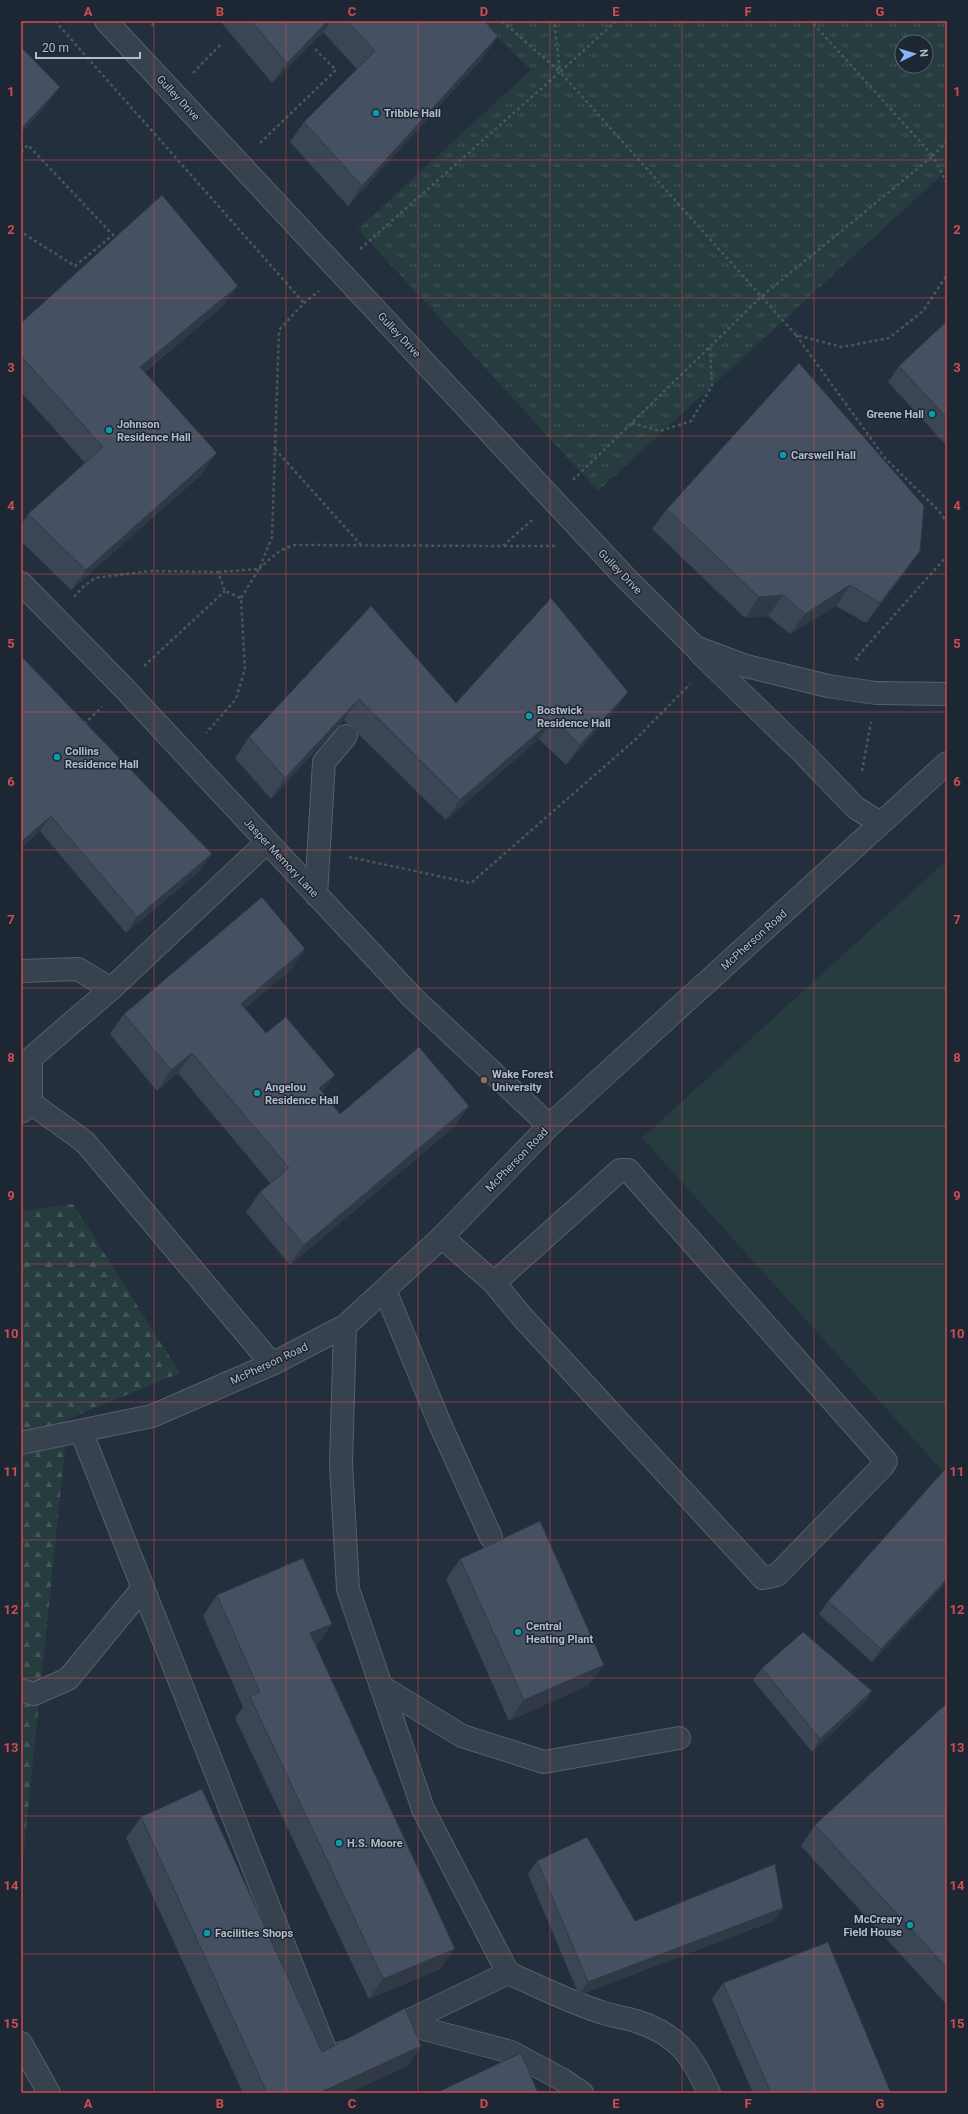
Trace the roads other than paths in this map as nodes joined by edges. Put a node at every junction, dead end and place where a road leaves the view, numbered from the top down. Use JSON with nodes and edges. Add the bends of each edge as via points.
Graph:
{"nodes":[{"id":1,"x":106,"y":21,"type":"edge"},
{"id":2,"x":21,"y":583,"type":"edge"},
{"id":3,"x":695,"y":647,"type":"junction"},
{"id":4,"x":947,"y":694,"type":"edge"},
{"id":5,"x":346,"y":736,"type":"edge"},
{"id":6,"x":947,"y":763,"type":"edge"},
{"id":7,"x":880,"y":823,"type":"junction"},
{"id":8,"x":266,"y":843,"type":"junction"},
{"id":9,"x":316,"y":895,"type":"junction"},
{"id":10,"x":21,"y":971,"type":"edge"},
{"id":11,"x":111,"y":989,"type":"junction"},
{"id":12,"x":26,"y":1058,"type":"edge"},
{"id":13,"x":26,"y":1107,"type":"edge"},
{"id":14,"x":549,"y":1126,"type":"junction"},
{"id":15,"x":442,"y":1237,"type":"junction"},
{"id":16,"x":494,"y":1283,"type":"junction"},
{"id":17,"x":385,"y":1290,"type":"junction"},
{"id":18,"x":345,"y":1326,"type":"junction"},
{"id":19,"x":272,"y":1364,"type":"junction"},
{"id":20,"x":82,"y":1431,"type":"junction"},
{"id":21,"x":21,"y":1443,"type":"edge"},
{"id":22,"x":491,"y":1538,"type":"dead end"},
{"id":23,"x":143,"y":1588,"type":"junction"},
{"id":24,"x":382,"y":1687,"type":"junction"},
{"id":25,"x":21,"y":1690,"type":"edge"},
{"id":26,"x":679,"y":1738,"type":"dead end"},
{"id":27,"x":508,"y":1973,"type":"junction"},
{"id":28,"x":402,"y":2023,"type":"junction"},
{"id":29,"x":21,"y":2043,"type":"edge"},
{"id":30,"x":49,"y":2093,"type":"edge"},
{"id":31,"x":582,"y":2093,"type":"edge"},
{"id":32,"x":709,"y":2093,"type":"edge"}],
"edges":[{"from":1,"to":3,"type":"street","name":"Gulley Drive","via":[[595,545]]},
{"from":2,"to":8,"type":"street","name":"Jasper Memory Lane","via":[[122,686]]},
{"from":3,"to":4,"type":"street","name":"Gulley Drive","via":[[746,666],[828,686],[876,693]]},
{"from":3,"to":7,"type":"street","name":"Gulley Drive","via":[[856,808]]},
{"from":5,"to":9,"type":"street","via":[[324,762]]},
{"from":6,"to":7,"type":"street","name":"McPherson Road"},
{"from":7,"to":14,"type":"street","name":"McPherson Road"},
{"from":8,"to":9,"type":"street","name":"Jasper Memory Lane"},
{"from":8,"to":11,"type":"street"},
{"from":9,"to":14,"type":"street","name":"Jasper Memory Lane","via":[[412,997]]},
{"from":10,"to":11,"type":"street","via":[[78,969]]},
{"from":11,"to":12,"type":"street"},
{"from":12,"to":13,"type":"street"},
{"from":13,"to":19,"type":"street","via":[[85,1142]]},
{"from":14,"to":15,"type":"street","name":"McPherson Road"},
{"from":15,"to":16,"type":"street"},
{"from":15,"to":17,"type":"street","name":"McPherson Road"},
{"from":16,"to":16,"type":"street","via":[[524,1319],[763,1578],[777,1575],[886,1461],[628,1170],[620,1170]]},
{"from":17,"to":18,"type":"street","name":"McPherson Road"},
{"from":17,"to":22,"type":"street","via":[[440,1424]]},
{"from":18,"to":19,"type":"street","name":"McPherson Road"},
{"from":18,"to":24,"type":"street","via":[[341,1464],[348,1589]]},
{"from":19,"to":20,"type":"street","name":"McPherson Road","via":[[152,1416]]},
{"from":20,"to":21,"type":"street","name":"McPherson Road"},
{"from":20,"to":23,"type":"street"},
{"from":23,"to":25,"type":"street","via":[[68,1679],[34,1694]]},
{"from":23,"to":28,"type":"street","via":[[329,2059]]},
{"from":24,"to":26,"type":"street","via":[[462,1736],[544,1762]]},
{"from":24,"to":27,"type":"street","via":[[423,1809]]},
{"from":27,"to":28,"type":"street"},
{"from":27,"to":32,"type":"street","via":[[599,2012],[636,2021],[659,2030],[678,2044],[696,2065]]},
{"from":28,"to":31,"type":"street","via":[[512,2052]]},
{"from":29,"to":30,"type":"street"}]}
